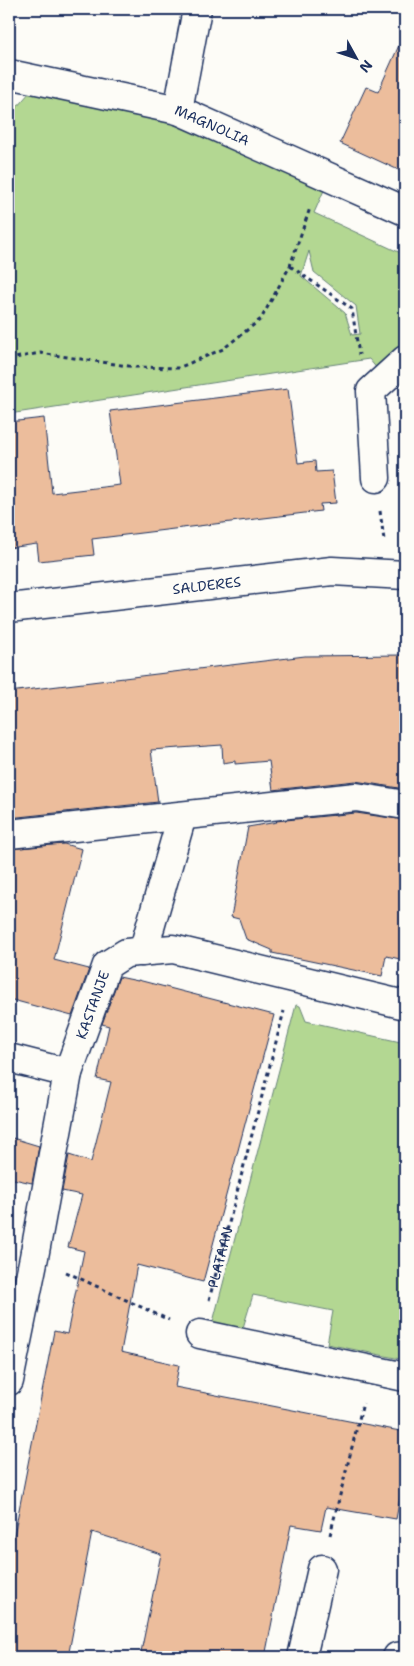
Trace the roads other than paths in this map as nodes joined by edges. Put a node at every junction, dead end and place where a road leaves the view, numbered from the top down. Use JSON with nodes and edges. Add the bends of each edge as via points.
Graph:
{"nodes":[{"id":1,"x":197,"y":9,"type":"edge"},
{"id":2,"x":10,"y":76,"type":"edge"},
{"id":3,"x":178,"y":110,"type":"junction"},
{"id":4,"x":405,"y":211,"type":"edge"},
{"id":5,"x":405,"y":360,"type":"edge"},
{"id":6,"x":376,"y":478,"type":"road end"},
{"id":7,"x":397,"y":575,"type":"edge"},
{"id":8,"x":9,"y":608,"type":"edge"},
{"id":9,"x":405,"y":805,"type":"edge"},
{"id":10,"x":182,"y":816,"type":"junction"},
{"id":11,"x":9,"y":834,"type":"edge"},
{"id":12,"x":143,"y":952,"type":"junction"},
{"id":13,"x":405,"y":1005,"type":"edge"},
{"id":14,"x":9,"y":1058,"type":"edge"},
{"id":15,"x":68,"y":1073,"type":"junction"},
{"id":16,"x":200,"y":1334,"type":"road end"},
{"id":17,"x":405,"y":1377,"type":"edge"},
{"id":18,"x":9,"y":1381,"type":"edge"},
{"id":19,"x":322,"y":1569,"type":"road end"},
{"id":20,"x":405,"y":1656,"type":"edge"},
{"id":21,"x":302,"y":1657,"type":"edge"},
{"id":22,"x":397,"y":1657,"type":"edge"}],
"edges":[{"from":1,"to":3,"type":"street"},
{"from":2,"to":3,"type":"street","name":"MAGNOLIA"},
{"from":3,"to":4,"type":"street","name":"MAGNOLIA"},
{"from":5,"to":6,"type":"street","via":[[371,391]]},
{"from":7,"to":8,"type":"street","name":"SALDERES","via":[[332,571]]},
{"from":9,"to":10,"type":"street","via":[[356,797]]},
{"from":10,"to":11,"type":"street"},
{"from":10,"to":12,"type":"street"},
{"from":12,"to":13,"type":"street","name":"KASTANJE","via":[[174,949]]},
{"from":12,"to":15,"type":"street","name":"KASTANJE","via":[[126,953],[107,965]]},
{"from":14,"to":15,"type":"street"},
{"from":15,"to":18,"type":"street","name":"KASTANJE"},
{"from":16,"to":17,"type":"street"},
{"from":19,"to":21,"type":"street"},
{"from":20,"to":22,"type":"street"}]}
